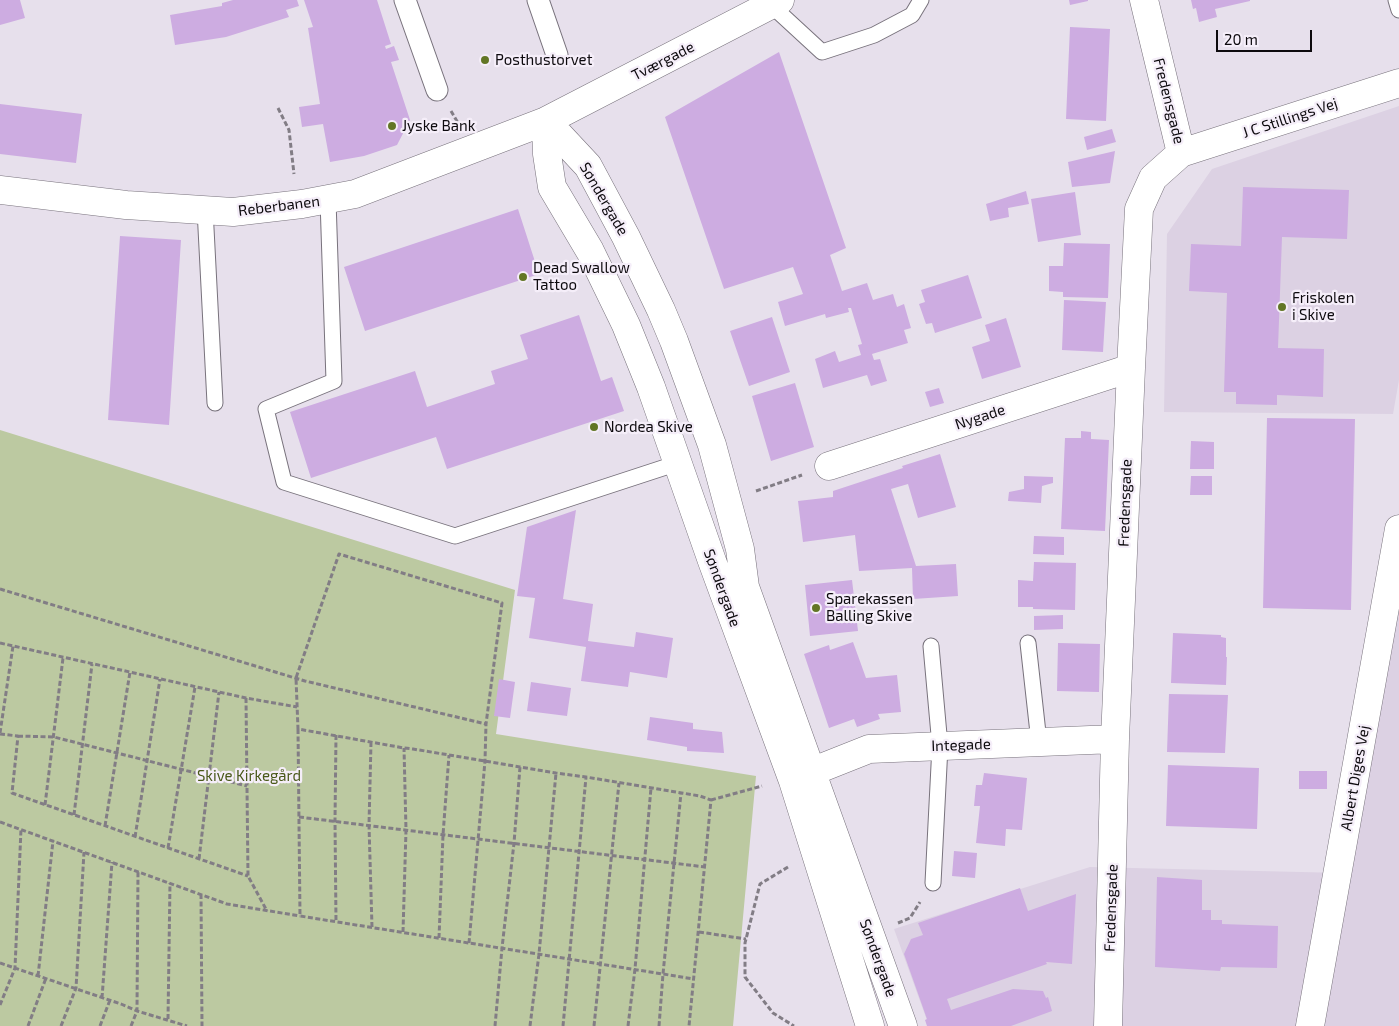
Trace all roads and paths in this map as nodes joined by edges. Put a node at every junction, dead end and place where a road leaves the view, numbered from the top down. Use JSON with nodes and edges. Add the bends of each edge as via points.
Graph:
{"nodes":[{"id":1,"x":406,"y":0,"type":"edge"},
{"id":2,"x":538,"y":0,"type":"edge"},
{"id":3,"x":921,"y":0,"type":"edge"},
{"id":4,"x":1144,"y":0,"type":"edge"},
{"id":5,"x":1396,"y":0,"type":"edge"},
{"id":6,"x":776,"y":2,"type":"edge"},
{"id":7,"x":1399,"y":10,"type":"edge"},
{"id":8,"x":557,"y":55,"type":"dead end"},
{"id":9,"x":1399,"y":83,"type":"edge"},
{"id":10,"x":437,"y":90,"type":"joint"},
{"id":11,"x":278,"y":108,"type":"dead end"},
{"id":12,"x":546,"y":122,"type":"junction"},
{"id":13,"x":475,"y":148,"type":"junction"},
{"id":14,"x":1181,"y":153,"type":"junction"},
{"id":15,"x":293,"y":169,"type":"dead end"},
{"id":16,"x":0,"y":190,"type":"edge"},
{"id":17,"x":328,"y":200,"type":"junction"},
{"id":18,"x":205,"y":210,"type":"junction"},
{"id":19,"x":1130,"y":368,"type":"junction"},
{"id":20,"x":215,"y":403,"type":"dead end"},
{"id":21,"x":678,"y":462,"type":"junction"},
{"id":22,"x":829,"y":466,"type":"joint"},
{"id":23,"x":727,"y":500,"type":"junction"},
{"id":24,"x":1399,"y":529,"type":"edge"},
{"id":25,"x":0,"y":589,"type":"edge"},
{"id":26,"x":0,"y":643,"type":"edge"},
{"id":27,"x":1028,"y":643,"type":"dead end"},
{"id":28,"x":13,"y":646,"type":"junction"},
{"id":29,"x":930,"y":646,"type":"dead end"},
{"id":30,"x":63,"y":658,"type":"junction"},
{"id":31,"x":92,"y":664,"type":"junction"},
{"id":32,"x":130,"y":672,"type":"junction"},
{"id":33,"x":296,"y":678,"type":"junction"},
{"id":34,"x":160,"y":679,"type":"junction"},
{"id":35,"x":195,"y":687,"type":"junction"},
{"id":36,"x":219,"y":692,"type":"junction"},
{"id":37,"x":246,"y":698,"type":"junction"},
{"id":38,"x":297,"y":706,"type":"junction"},
{"id":39,"x":486,"y":724,"type":"junction"},
{"id":40,"x":298,"y":729,"type":"junction"},
{"id":41,"x":0,"y":733,"type":"edge"},
{"id":42,"x":336,"y":735,"type":"junction"},
{"id":43,"x":18,"y":736,"type":"junction"},
{"id":44,"x":54,"y":737,"type":"junction"},
{"id":45,"x":1115,"y":739,"type":"junction"},
{"id":46,"x":372,"y":742,"type":"junction"},
{"id":47,"x":1039,"y":742,"type":"junction"},
{"id":48,"x":83,"y":744,"type":"junction"},
{"id":49,"x":940,"y":746,"type":"junction"},
{"id":50,"x":404,"y":748,"type":"junction"},
{"id":51,"x":117,"y":753,"type":"junction"},
{"id":52,"x":449,"y":755,"type":"junction"},
{"id":53,"x":147,"y":761,"type":"junction"},
{"id":54,"x":486,"y":761,"type":"junction"},
{"id":55,"x":520,"y":766,"type":"junction"},
{"id":56,"x":181,"y":769,"type":"junction"},
{"id":57,"x":810,"y":772,"type":"junction"},
{"id":58,"x":556,"y":773,"type":"junction"},
{"id":59,"x":209,"y":776,"type":"junction"},
{"id":60,"x":586,"y":777,"type":"junction"},
{"id":61,"x":619,"y":783,"type":"junction"},
{"id":62,"x":247,"y":786,"type":"junction"},
{"id":63,"x":759,"y":787,"type":"dead end"},
{"id":64,"x":651,"y":788,"type":"junction"},
{"id":65,"x":682,"y":793,"type":"junction"},
{"id":66,"x":711,"y":800,"type":"junction"},
{"id":67,"x":45,"y":805,"type":"junction"},
{"id":68,"x":74,"y":815,"type":"junction"},
{"id":69,"x":299,"y":817,"type":"junction"},
{"id":70,"x":335,"y":821,"type":"junction"},
{"id":71,"x":0,"y":822,"type":"edge"},
{"id":72,"x":369,"y":825,"type":"junction"},
{"id":73,"x":105,"y":826,"type":"junction"},
{"id":74,"x":21,"y":828,"type":"junction"},
{"id":75,"x":406,"y":830,"type":"junction"},
{"id":76,"x":443,"y":835,"type":"junction"},
{"id":77,"x":135,"y":837,"type":"junction"},
{"id":78,"x":478,"y":839,"type":"junction"},
{"id":79,"x":53,"y":841,"type":"junction"},
{"id":80,"x":514,"y":843,"type":"junction"},
{"id":81,"x":168,"y":848,"type":"junction"},
{"id":82,"x":550,"y":848,"type":"junction"},
{"id":83,"x":814,"y":850,"type":"junction"},
{"id":84,"x":84,"y":852,"type":"junction"},
{"id":85,"x":580,"y":852,"type":"junction"},
{"id":86,"x":611,"y":856,"type":"junction"},
{"id":87,"x":199,"y":859,"type":"junction"},
{"id":88,"x":644,"y":859,"type":"junction"},
{"id":89,"x":112,"y":862,"type":"junction"},
{"id":90,"x":675,"y":864,"type":"junction"},
{"id":91,"x":705,"y":867,"type":"junction"},
{"id":92,"x":138,"y":871,"type":"junction"},
{"id":93,"x":248,"y":876,"type":"junction"},
{"id":94,"x":170,"y":882,"type":"junction"},
{"id":95,"x":933,"y":883,"type":"joint"},
{"id":96,"x":201,"y":894,"type":"junction"},
{"id":97,"x":266,"y":911,"type":"junction"},
{"id":98,"x":300,"y":916,"type":"junction"},
{"id":99,"x":336,"y":922,"type":"junction"},
{"id":100,"x":372,"y":928,"type":"junction"},
{"id":101,"x":403,"y":932,"type":"junction"},
{"id":102,"x":699,"y":932,"type":"junction"},
{"id":103,"x":870,"y":935,"type":"junction"},
{"id":104,"x":439,"y":938,"type":"junction"},
{"id":105,"x":746,"y":939,"type":"junction"},
{"id":106,"x":469,"y":943,"type":"junction"},
{"id":107,"x":502,"y":948,"type":"junction"},
{"id":108,"x":539,"y":954,"type":"junction"},
{"id":109,"x":569,"y":959,"type":"junction"},
{"id":110,"x":0,"y":963,"type":"edge"},
{"id":111,"x":601,"y":964,"type":"junction"},
{"id":112,"x":15,"y":968,"type":"junction"},
{"id":113,"x":635,"y":969,"type":"junction"},
{"id":114,"x":663,"y":974,"type":"junction"},
{"id":115,"x":38,"y":976,"type":"junction"},
{"id":116,"x":46,"y":978,"type":"junction"},
{"id":117,"x":694,"y":979,"type":"junction"},
{"id":118,"x":76,"y":988,"type":"junction"},
{"id":119,"x":102,"y":998,"type":"junction"},
{"id":120,"x":110,"y":1000,"type":"junction"},
{"id":121,"x":0,"y":1005,"type":"edge"},
{"id":122,"x":137,"y":1011,"type":"junction"},
{"id":123,"x":168,"y":1019,"type":"junction"},
{"id":124,"x":173,"y":1021,"type":"junction"},
{"id":125,"x":28,"y":1026,"type":"edge"},
{"id":126,"x":61,"y":1026,"type":"edge"},
{"id":127,"x":100,"y":1026,"type":"edge"},
{"id":128,"x":131,"y":1026,"type":"edge"},
{"id":129,"x":171,"y":1026,"type":"edge"},
{"id":130,"x":187,"y":1026,"type":"edge"},
{"id":131,"x":202,"y":1026,"type":"edge"},
{"id":132,"x":495,"y":1026,"type":"edge"},
{"id":133,"x":530,"y":1026,"type":"edge"},
{"id":134,"x":563,"y":1026,"type":"edge"},
{"id":135,"x":594,"y":1026,"type":"edge"},
{"id":136,"x":628,"y":1026,"type":"edge"},
{"id":137,"x":659,"y":1026,"type":"edge"},
{"id":138,"x":689,"y":1026,"type":"edge"},
{"id":139,"x":794,"y":1026,"type":"edge"},
{"id":140,"x":870,"y":1026,"type":"edge"},
{"id":141,"x":903,"y":1026,"type":"edge"},
{"id":142,"x":1108,"y":1026,"type":"edge"},
{"id":143,"x":1310,"y":1026,"type":"edge"}],
"edges":[{"from":1,"to":10,"type":"street"},
{"from":2,"to":8,"type":"street"},
{"from":3,"to":6,"type":"lane","via":[[912,14],[874,34],[822,52]]},
{"from":4,"to":14,"type":"street","name":"Fredensgade"},
{"from":5,"to":7,"type":"lane"},
{"from":6,"to":12,"type":"street","name":"Tværgade"},
{"from":9,"to":14,"type":"street","name":"J C Stillings Vej"},
{"from":10,"to":13,"type":"path"},
{"from":11,"to":15,"type":"path","via":[[290,130]]},
{"from":12,"to":13,"type":"street","name":"Reberbanen"},
{"from":12,"to":21,"type":"street","name":"Søndergade","via":[[552,187],[590,251],[626,325]]},
{"from":12,"to":23,"type":"street","name":"Søndergade","via":[[588,166],[658,302],[712,445]]},
{"from":13,"to":17,"type":"street","name":"Reberbanen","via":[[355,194]]},
{"from":14,"to":19,"type":"street","name":"Fredensgade","via":[[1153,178],[1138,210]]},
{"from":16,"to":18,"type":"street","name":"Reberbanen","via":[[126,205]]},
{"from":17,"to":18,"type":"street","name":"Reberbanen","via":[[233,212]]},
{"from":17,"to":21,"type":"lane","via":[[334,381],[266,408],[284,482],[455,536]]},
{"from":18,"to":20,"type":"lane"},
{"from":19,"to":22,"type":"street","name":"Nygade"},
{"from":19,"to":45,"type":"street","name":"Fredensgade"},
{"from":21,"to":83,"type":"street","name":"Søndergade","via":[[793,781]]},
{"from":22,"to":23,"type":"path"},
{"from":23,"to":57,"type":"street","name":"Søndergade","via":[[740,549],[745,587]]},
{"from":24,"to":143,"type":"street","name":"Albert Diges Vej"},
{"from":25,"to":33,"type":"path"},
{"from":26,"to":28,"type":"path"},
{"from":27,"to":47,"type":"lane"},
{"from":28,"to":30,"type":"path"},
{"from":28,"to":41,"type":"path"},
{"from":29,"to":49,"type":"lane"},
{"from":30,"to":31,"type":"path"},
{"from":30,"to":44,"type":"path"},
{"from":31,"to":32,"type":"path"},
{"from":31,"to":48,"type":"path"},
{"from":32,"to":34,"type":"path"},
{"from":32,"to":51,"type":"path"},
{"from":33,"to":38,"type":"path"},
{"from":33,"to":39,"type":"path"},
{"from":33,"to":39,"type":"path","via":[[339,554],[502,603]]},
{"from":34,"to":35,"type":"path"},
{"from":34,"to":53,"type":"path"},
{"from":35,"to":36,"type":"path"},
{"from":35,"to":56,"type":"path"},
{"from":36,"to":37,"type":"path"},
{"from":36,"to":59,"type":"path"},
{"from":37,"to":38,"type":"path"},
{"from":37,"to":62,"type":"path"},
{"from":38,"to":40,"type":"path"},
{"from":39,"to":54,"type":"path"},
{"from":40,"to":42,"type":"path"},
{"from":40,"to":69,"type":"path"},
{"from":41,"to":43,"type":"path"},
{"from":42,"to":46,"type":"path"},
{"from":42,"to":70,"type":"path"},
{"from":43,"to":44,"type":"path"},
{"from":43,"to":67,"type":"path","via":[[12,793]]},
{"from":44,"to":48,"type":"path"},
{"from":44,"to":67,"type":"path"},
{"from":45,"to":47,"type":"street","name":"Integade"},
{"from":45,"to":142,"type":"street","name":"Fredensgade"},
{"from":46,"to":50,"type":"path"},
{"from":46,"to":72,"type":"path"},
{"from":47,"to":49,"type":"street","name":"Integade"},
{"from":48,"to":51,"type":"path"},
{"from":48,"to":68,"type":"path"},
{"from":49,"to":57,"type":"street","name":"Integade","via":[[869,749]]},
{"from":49,"to":95,"type":"lane"},
{"from":50,"to":52,"type":"path"},
{"from":50,"to":75,"type":"path"},
{"from":51,"to":53,"type":"path"},
{"from":51,"to":73,"type":"path"},
{"from":52,"to":54,"type":"path"},
{"from":52,"to":76,"type":"path"},
{"from":53,"to":56,"type":"path"},
{"from":53,"to":77,"type":"path"},
{"from":54,"to":55,"type":"path"},
{"from":54,"to":78,"type":"path"},
{"from":55,"to":58,"type":"path"},
{"from":55,"to":80,"type":"path"},
{"from":56,"to":59,"type":"path"},
{"from":56,"to":81,"type":"path"},
{"from":57,"to":103,"type":"street","name":"Søndergade"},
{"from":58,"to":60,"type":"path"},
{"from":58,"to":82,"type":"path"},
{"from":59,"to":62,"type":"path"},
{"from":59,"to":87,"type":"path"},
{"from":60,"to":61,"type":"path"},
{"from":60,"to":85,"type":"path"},
{"from":61,"to":64,"type":"path"},
{"from":61,"to":86,"type":"path"},
{"from":62,"to":93,"type":"path"},
{"from":63,"to":66,"type":"path"},
{"from":64,"to":65,"type":"path"},
{"from":64,"to":88,"type":"path"},
{"from":65,"to":66,"type":"path"},
{"from":65,"to":90,"type":"path"},
{"from":66,"to":91,"type":"path"},
{"from":67,"to":68,"type":"path"},
{"from":68,"to":73,"type":"path"},
{"from":69,"to":70,"type":"path"},
{"from":69,"to":98,"type":"path"},
{"from":70,"to":72,"type":"path"},
{"from":70,"to":99,"type":"path"},
{"from":71,"to":74,"type":"path"},
{"from":72,"to":75,"type":"path"},
{"from":72,"to":100,"type":"path"},
{"from":73,"to":77,"type":"path"},
{"from":74,"to":79,"type":"path"},
{"from":74,"to":112,"type":"path"},
{"from":75,"to":76,"type":"path"},
{"from":75,"to":101,"type":"path"},
{"from":76,"to":78,"type":"path"},
{"from":76,"to":104,"type":"path"},
{"from":77,"to":81,"type":"path"},
{"from":78,"to":80,"type":"path"},
{"from":78,"to":106,"type":"path"},
{"from":79,"to":84,"type":"path"},
{"from":79,"to":115,"type":"path"},
{"from":80,"to":82,"type":"path"},
{"from":80,"to":107,"type":"path"},
{"from":81,"to":87,"type":"path"},
{"from":82,"to":85,"type":"path"},
{"from":82,"to":108,"type":"path"},
{"from":83,"to":105,"type":"path","via":[[760,884]]},
{"from":83,"to":140,"type":"street","name":"Søndergade"},
{"from":84,"to":89,"type":"path"},
{"from":84,"to":118,"type":"path"},
{"from":85,"to":86,"type":"path"},
{"from":85,"to":109,"type":"path"},
{"from":86,"to":88,"type":"path"},
{"from":86,"to":111,"type":"path"},
{"from":87,"to":93,"type":"path"},
{"from":88,"to":90,"type":"path"},
{"from":88,"to":113,"type":"path"},
{"from":89,"to":92,"type":"path"},
{"from":89,"to":119,"type":"path"},
{"from":90,"to":91,"type":"path"},
{"from":90,"to":114,"type":"path"},
{"from":91,"to":102,"type":"path"},
{"from":92,"to":94,"type":"path"},
{"from":92,"to":122,"type":"path"},
{"from":93,"to":97,"type":"path"},
{"from":94,"to":96,"type":"path"},
{"from":94,"to":123,"type":"path"},
{"from":95,"to":103,"type":"path","via":[[910,918]]},
{"from":96,"to":97,"type":"path","via":[[227,904]]},
{"from":96,"to":131,"type":"path"},
{"from":97,"to":98,"type":"path"},
{"from":98,"to":99,"type":"path"},
{"from":99,"to":100,"type":"path"},
{"from":100,"to":101,"type":"path"},
{"from":101,"to":104,"type":"path"},
{"from":102,"to":105,"type":"path"},
{"from":102,"to":117,"type":"path"},
{"from":103,"to":141,"type":"street","name":"Søndergade"},
{"from":104,"to":106,"type":"path"},
{"from":105,"to":139,"type":"path","via":[[744,977],[773,1013]]},
{"from":106,"to":107,"type":"path"},
{"from":107,"to":108,"type":"path"},
{"from":107,"to":132,"type":"path"},
{"from":108,"to":109,"type":"path"},
{"from":108,"to":133,"type":"path"},
{"from":109,"to":111,"type":"path"},
{"from":109,"to":134,"type":"path"},
{"from":110,"to":112,"type":"path"},
{"from":111,"to":113,"type":"path"},
{"from":111,"to":135,"type":"path"},
{"from":112,"to":115,"type":"path"},
{"from":112,"to":121,"type":"path"},
{"from":113,"to":114,"type":"path"},
{"from":113,"to":136,"type":"path"},
{"from":114,"to":117,"type":"path"},
{"from":114,"to":137,"type":"path"},
{"from":115,"to":116,"type":"path"},
{"from":116,"to":118,"type":"path"},
{"from":116,"to":125,"type":"path"},
{"from":117,"to":138,"type":"path"},
{"from":118,"to":119,"type":"path"},
{"from":118,"to":126,"type":"path"},
{"from":119,"to":120,"type":"path"},
{"from":120,"to":122,"type":"path"},
{"from":120,"to":127,"type":"path"},
{"from":122,"to":123,"type":"path"},
{"from":122,"to":128,"type":"path"},
{"from":123,"to":124,"type":"path"},
{"from":124,"to":129,"type":"path"},
{"from":124,"to":130,"type":"path"}]}
